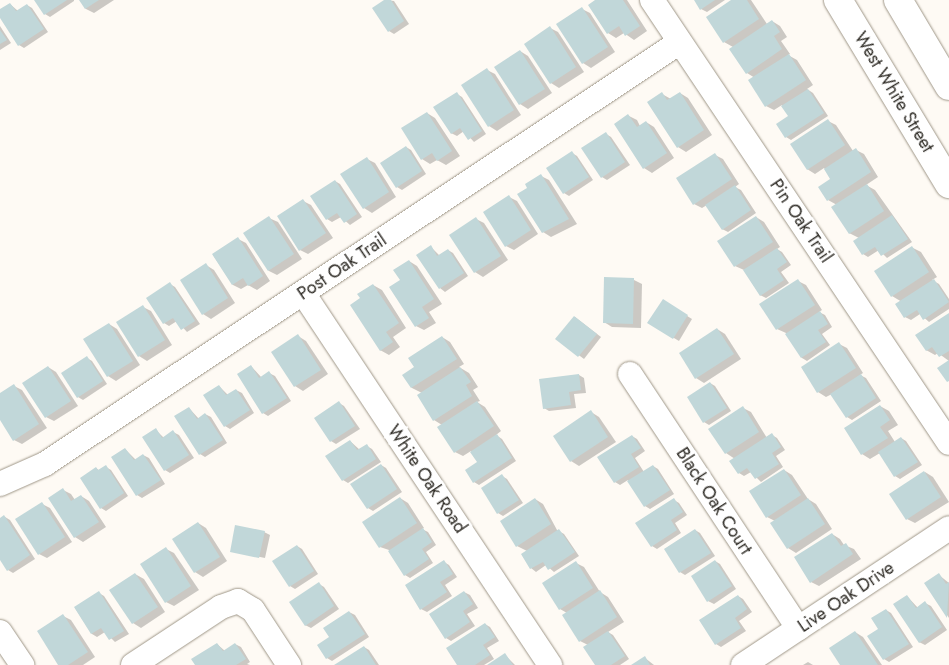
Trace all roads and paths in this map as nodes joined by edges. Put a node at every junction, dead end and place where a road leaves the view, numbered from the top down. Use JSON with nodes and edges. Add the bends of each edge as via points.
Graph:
{"nodes":[{"id":1,"x":652,"y":0,"type":"edge"},
{"id":2,"x":838,"y":0,"type":"edge"},
{"id":3,"x":898,"y":0,"type":"edge"},
{"id":4,"x":680,"y":42,"type":"junction"},
{"id":5,"x":949,"y":86,"type":"edge"},
{"id":6,"x":949,"y":184,"type":"edge"},
{"id":7,"x":303,"y":293,"type":"junction"},
{"id":8,"x":630,"y":374,"type":"dead end"},
{"id":9,"x":949,"y":443,"type":"edge"},
{"id":10,"x":0,"y":484,"type":"edge"},
{"id":11,"x":949,"y":528,"type":"edge"},
{"id":12,"x":798,"y":628,"type":"junction"},
{"id":13,"x":0,"y":632,"type":"edge"},
{"id":14,"x":22,"y":665,"type":"edge"},
{"id":15,"x":133,"y":665,"type":"edge"},
{"id":16,"x":289,"y":665,"type":"edge"},
{"id":17,"x":550,"y":665,"type":"edge"},
{"id":18,"x":742,"y":665,"type":"edge"}],
"edges":[{"from":1,"to":4,"type":"street","name":"Pin Oak Trail"},
{"from":2,"to":6,"type":"main road","name":"West White Street"},
{"from":3,"to":5,"type":"main road"},
{"from":4,"to":7,"type":"street","name":"Post Oak Trail"},
{"from":4,"to":9,"type":"street","name":"Pin Oak Trail"},
{"from":7,"to":10,"type":"street","name":"Post Oak Trail","via":[[45,464]]},
{"from":7,"to":17,"type":"street","name":"White Oak Road"},
{"from":8,"to":12,"type":"street","name":"Black Oak Court"},
{"from":11,"to":12,"type":"street","name":"Live Oak Drive"},
{"from":12,"to":18,"type":"street","name":"Live Oak Drive"},
{"from":13,"to":14,"type":"street"},
{"from":15,"to":16,"type":"street","via":[[221,607],[238,601],[253,610]]}]}
